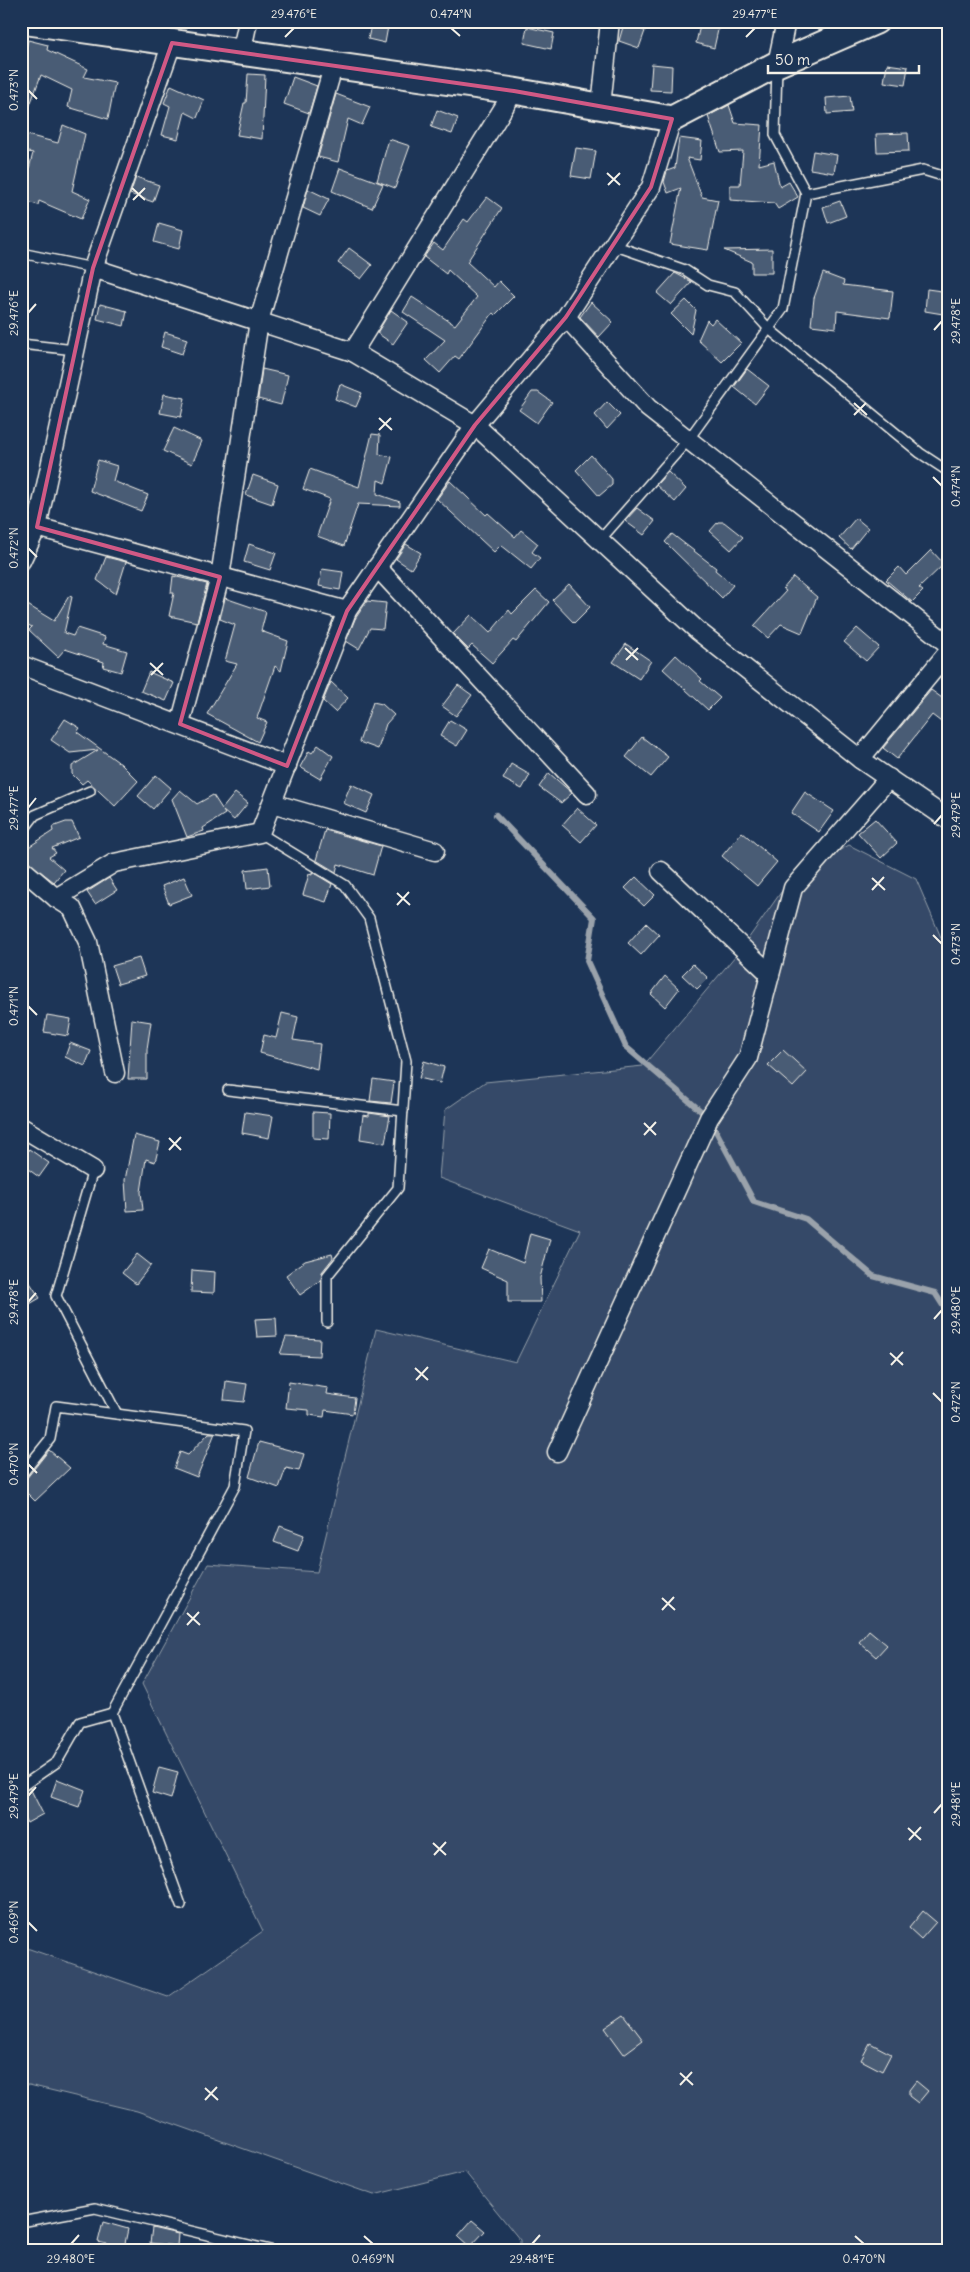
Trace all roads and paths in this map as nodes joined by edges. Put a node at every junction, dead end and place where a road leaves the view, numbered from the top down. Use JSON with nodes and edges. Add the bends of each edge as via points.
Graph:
{"nodes":[{"id":1,"x":22,"y":21,"type":"edge"},
{"id":2,"x":248,"y":21,"type":"edge"},
{"id":3,"x":610,"y":21,"type":"edge"},
{"id":4,"x":786,"y":21,"type":"edge"},
{"id":5,"x":876,"y":21,"type":"edge"},
{"id":6,"x":172,"y":43,"type":"junction"},
{"id":7,"x":242,"y":54,"type":"junction"},
{"id":8,"x":334,"y":64,"type":"junction"},
{"id":9,"x":777,"y":64,"type":"junction"},
{"id":10,"x":514,"y":91,"type":"junction"},
{"id":11,"x":601,"y":106,"type":"junction"},
{"id":12,"x":672,"y":119,"type":"junction"},
{"id":13,"x":949,"y":178,"type":"edge"},
{"id":14,"x":806,"y":193,"type":"junction"},
{"id":15,"x":613,"y":245,"type":"junction"},
{"id":16,"x":21,"y":253,"type":"edge"},
{"id":17,"x":93,"y":268,"type":"junction"},
{"id":18,"x":566,"y":317,"type":"junction"},
{"id":19,"x":259,"y":321,"type":"junction"},
{"id":20,"x":768,"y":329,"type":"junction"},
{"id":21,"x":21,"y":344,"type":"edge"},
{"id":22,"x":75,"y":350,"type":"junction"},
{"id":23,"x":354,"y":352,"type":"junction"},
{"id":24,"x":475,"y":425,"type":"junction"},
{"id":25,"x":688,"y":440,"type":"junction"},
{"id":26,"x":949,"y":472,"type":"edge"},
{"id":27,"x":29,"y":526,"type":"edge"},
{"id":28,"x":600,"y":540,"type":"junction"},
{"id":29,"x":21,"y":561,"type":"edge"},
{"id":30,"x":377,"y":567,"type":"junction"},
{"id":31,"x":220,"y":577,"type":"junction"},
{"id":32,"x":347,"y":611,"type":"junction"},
{"id":33,"x":949,"y":645,"type":"edge"},
{"id":34,"x":949,"y":651,"type":"edge"},
{"id":35,"x":21,"y":665,"type":"edge"},
{"id":36,"x":180,"y":724,"type":"junction"},
{"id":37,"x":860,"y":759,"type":"junction"},
{"id":38,"x":286,"y":766,"type":"junction"},
{"id":39,"x":889,"y":778,"type":"junction"},
{"id":40,"x":90,"y":791,"type":"dead end"},
{"id":41,"x":587,"y":794,"type":"dead end"},
{"id":42,"x":272,"y":803,"type":"junction"},
{"id":43,"x":949,"y":820,"type":"edge"},
{"id":44,"x":21,"y":833,"type":"edge"},
{"id":45,"x":260,"y":833,"type":"junction"},
{"id":46,"x":435,"y":851,"type":"dead end"},
{"id":47,"x":21,"y":868,"type":"edge"},
{"id":48,"x":661,"y":871,"type":"dead end"},
{"id":49,"x":56,"y":898,"type":"junction"},
{"id":50,"x":770,"y":974,"type":"junction"},
{"id":51,"x":115,"y":1073,"type":"dead end"},
{"id":52,"x":228,"y":1090,"type":"dead end"},
{"id":53,"x":403,"y":1111,"type":"junction"},
{"id":54,"x":21,"y":1127,"type":"edge"},
{"id":55,"x":93,"y":1170,"type":"joint"},
{"id":56,"x":327,"y":1322,"type":"dead end"},
{"id":57,"x":117,"y":1414,"type":"junction"},
{"id":58,"x":558,"y":1452,"type":"dead end"},
{"id":59,"x":21,"y":1475,"type":"edge"},
{"id":60,"x":112,"y":1713,"type":"junction"},
{"id":61,"x":21,"y":1787,"type":"edge"},
{"id":62,"x":182,"y":1905,"type":"dead end"},
{"id":63,"x":21,"y":2222,"type":"edge"},
{"id":64,"x":274,"y":2251,"type":"edge"}],
"edges":[{"from":1,"to":6,"type":"street"},
{"from":2,"to":7,"type":"street"},
{"from":3,"to":11,"type":"street"},
{"from":4,"to":9,"type":"street"},
{"from":5,"to":9,"type":"street"},
{"from":6,"to":7,"type":"street"},
{"from":6,"to":17,"type":"street"},
{"from":7,"to":8,"type":"street"},
{"from":8,"to":10,"type":"street"},
{"from":8,"to":19,"type":"street"},
{"from":9,"to":12,"type":"street"},
{"from":9,"to":14,"type":"lane","via":[[775,135]]},
{"from":10,"to":11,"type":"street"},
{"from":10,"to":23,"type":"street"},
{"from":11,"to":12,"type":"street"},
{"from":12,"to":15,"type":"street","via":[[651,187]]},
{"from":13,"to":14,"type":"lane","via":[[923,170]]},
{"from":14,"to":20,"type":"lane","via":[[784,309]]},
{"from":15,"to":18,"type":"street"},
{"from":15,"to":20,"type":"lane","via":[[685,270],[708,285],[735,292]]},
{"from":16,"to":17,"type":"lane"},
{"from":17,"to":19,"type":"street"},
{"from":17,"to":22,"type":"street"},
{"from":18,"to":24,"type":"street"},
{"from":18,"to":25,"type":"street","via":[[648,408]]},
{"from":19,"to":23,"type":"street"},
{"from":19,"to":31,"type":"street"},
{"from":20,"to":25,"type":"lane"},
{"from":20,"to":26,"type":"lane","via":[[920,453]]},
{"from":21,"to":22,"type":"lane"},
{"from":22,"to":27,"type":"street"},
{"from":23,"to":24,"type":"street"},
{"from":24,"to":28,"type":"street"},
{"from":24,"to":30,"type":"street"},
{"from":25,"to":28,"type":"lane"},
{"from":25,"to":33,"type":"street"},
{"from":27,"to":29,"type":"street"},
{"from":27,"to":31,"type":"street"},
{"from":28,"to":37,"type":"street","via":[[698,631]]},
{"from":30,"to":32,"type":"street"},
{"from":30,"to":41,"type":"street"},
{"from":31,"to":32,"type":"street"},
{"from":31,"to":36,"type":"street"},
{"from":32,"to":38,"type":"street"},
{"from":34,"to":37,"type":"street"},
{"from":35,"to":36,"type":"street"},
{"from":36,"to":38,"type":"street"},
{"from":37,"to":39,"type":"street"},
{"from":38,"to":42,"type":"street"},
{"from":39,"to":43,"type":"street"},
{"from":39,"to":50,"type":"street","via":[[793,888]]},
{"from":40,"to":44,"type":"lane","via":[[35,815]]},
{"from":42,"to":45,"type":"street"},
{"from":42,"to":46,"type":"street"},
{"from":45,"to":49,"type":"street","via":[[114,863]]},
{"from":45,"to":53,"type":"lane","via":[[345,885],[369,918],[406,1061]]},
{"from":47,"to":49,"type":"street"},
{"from":48,"to":50,"type":"street"},
{"from":49,"to":51,"type":"street","via":[[72,908],[88,942]]},
{"from":50,"to":58,"type":"street","via":[[748,1058],[709,1118]]},
{"from":52,"to":53,"type":"lane"},
{"from":53,"to":56,"type":"lane","via":[[398,1188],[326,1276]]},
{"from":54,"to":55,"type":"street"},
{"from":55,"to":57,"type":"lane","via":[[56,1296]]},
{"from":57,"to":59,"type":"lane","via":[[56,1406],[50,1439]]},
{"from":57,"to":60,"type":"lane","via":[[244,1431],[235,1486]]},
{"from":60,"to":61,"type":"lane","via":[[80,1722],[57,1762]]},
{"from":60,"to":62,"type":"lane"},
{"from":63,"to":64,"type":"lane","via":[[95,2208]]}]}
